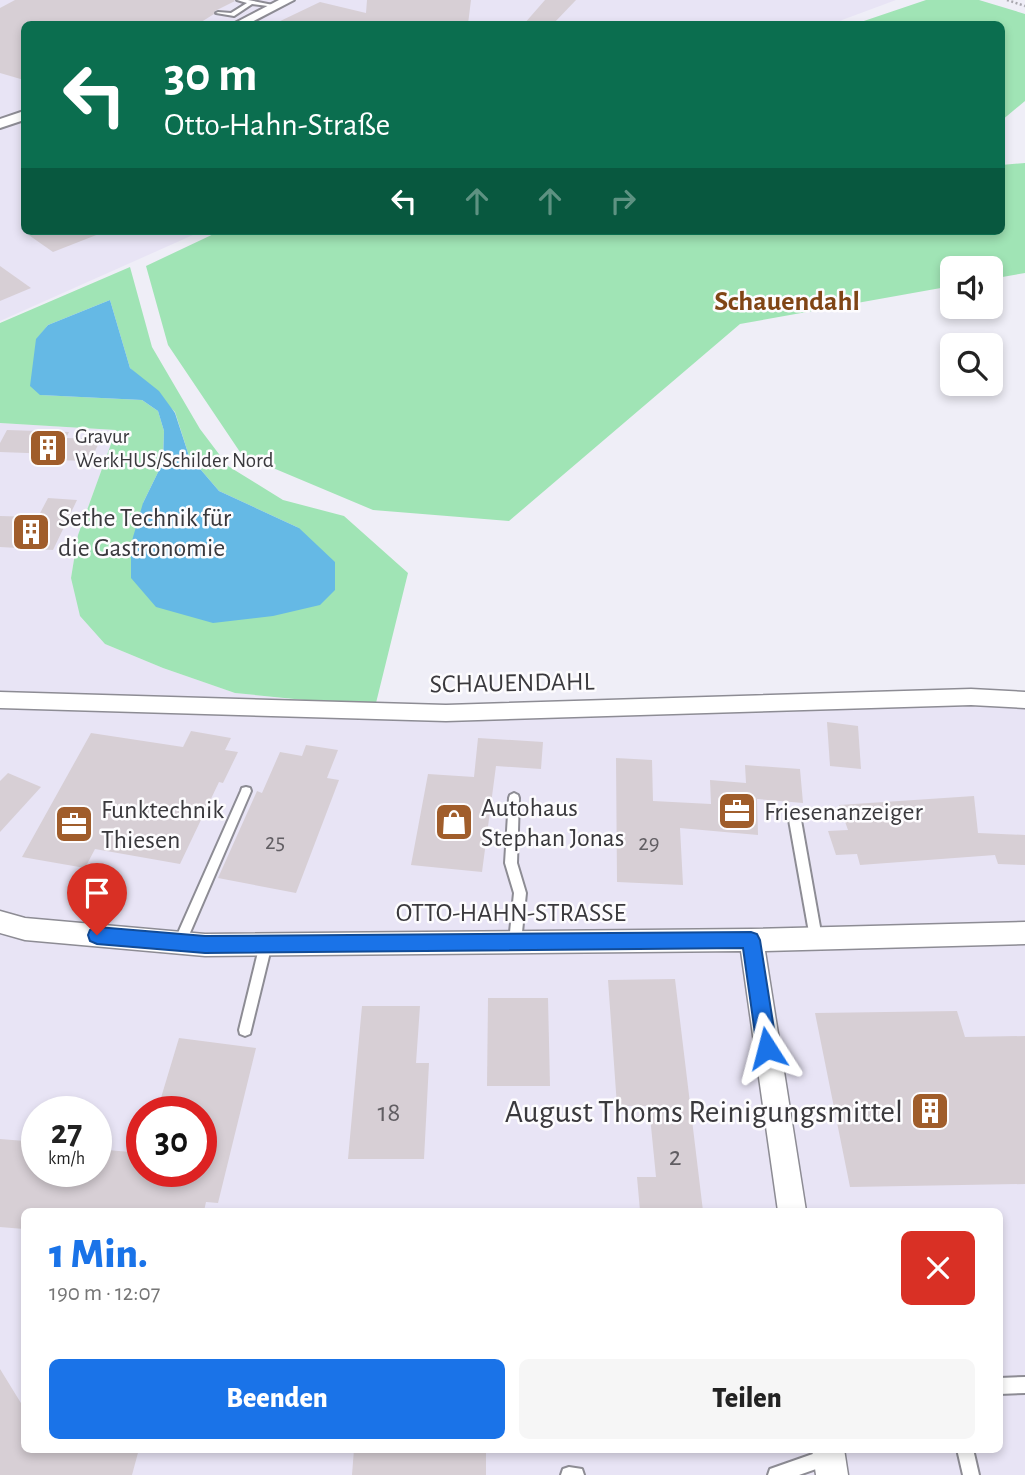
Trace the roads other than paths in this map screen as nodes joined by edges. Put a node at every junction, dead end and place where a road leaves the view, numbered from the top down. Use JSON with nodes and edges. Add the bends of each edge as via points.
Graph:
{"nodes":[{"id":1,"x":239,"y":0,"type":"edge"},
{"id":2,"x":251,"y":2,"type":"junction"},
{"id":3,"x":282,"y":3,"type":"edge"},
{"id":4,"x":218,"y":13,"type":"dead end"},
{"id":5,"x":245,"y":21,"type":"edge"},
{"id":6,"x":21,"y":116,"type":"edge"},
{"id":7,"x":0,"y":124,"type":"edge"},
{"id":8,"x":0,"y":700,"type":"edge"},
{"id":9,"x":1025,"y":700,"type":"edge"},
{"id":10,"x":246,"y":791,"type":"dead end"},
{"id":11,"x":514,"y":798,"type":"dead end"},
{"id":12,"x":795,"y":820,"type":"dead end"},
{"id":13,"x":0,"y":922,"type":"edge"},
{"id":14,"x":1025,"y":933,"type":"edge"},
{"id":15,"x":816,"y":938,"type":"junction"},
{"id":16,"x":751,"y":940,"type":"junction"},
{"id":17,"x":180,"y":942,"type":"junction"},
{"id":18,"x":515,"y":942,"type":"junction"},
{"id":19,"x":266,"y":944,"type":"junction"},
{"id":20,"x":244,"y":1031,"type":"dead end"},
{"id":21,"x":792,"y":1208,"type":"edge"},
{"id":22,"x":1025,"y":1385,"type":"edge"},
{"id":23,"x":1003,"y":1386,"type":"edge"},
{"id":24,"x":966,"y":1453,"type":"edge"},
{"id":25,"x":830,"y":1460,"type":"edge"},
{"id":26,"x":569,"y":1475,"type":"edge"},
{"id":27,"x":576,"y":1475,"type":"edge"},
{"id":28,"x":776,"y":1475,"type":"edge"},
{"id":29,"x":971,"y":1475,"type":"edge"}],
"edges":[{"from":1,"to":2,"type":"lane"},
{"from":2,"to":3,"type":"lane"},
{"from":2,"to":4,"type":"lane","via":[[232,15]]},
{"from":3,"to":5,"type":"street"},
{"from":6,"to":7,"type":"street"},
{"from":8,"to":9,"type":"street","name":"SCHAUENDAHL","via":[[446,713],[971,697]]},
{"from":10,"to":17,"type":"lane"},
{"from":11,"to":18,"type":"lane","via":[[511,863],[520,892]]},
{"from":12,"to":15,"type":"lane"},
{"from":13,"to":17,"type":"street","name":"OTTO-HAHN-STRASSE","via":[[25,929]]},
{"from":14,"to":15,"type":"street","name":"OTTO-HAHN-STRASSE"},
{"from":15,"to":16,"type":"street","name":"OTTO-HAHN-STRASSE"},
{"from":16,"to":18,"type":"street","name":"OTTO-HAHN-STRASSE"},
{"from":16,"to":21,"type":"street"},
{"from":17,"to":19,"type":"street","name":"OTTO-HAHN-STRASSE"},
{"from":18,"to":19,"type":"street","name":"OTTO-HAHN-STRASSE"},
{"from":19,"to":20,"type":"lane"},
{"from":22,"to":23,"type":"lane"},
{"from":24,"to":29,"type":"lane"},
{"from":25,"to":28,"type":"lane"},
{"from":26,"to":27,"type":"lane"}]}
